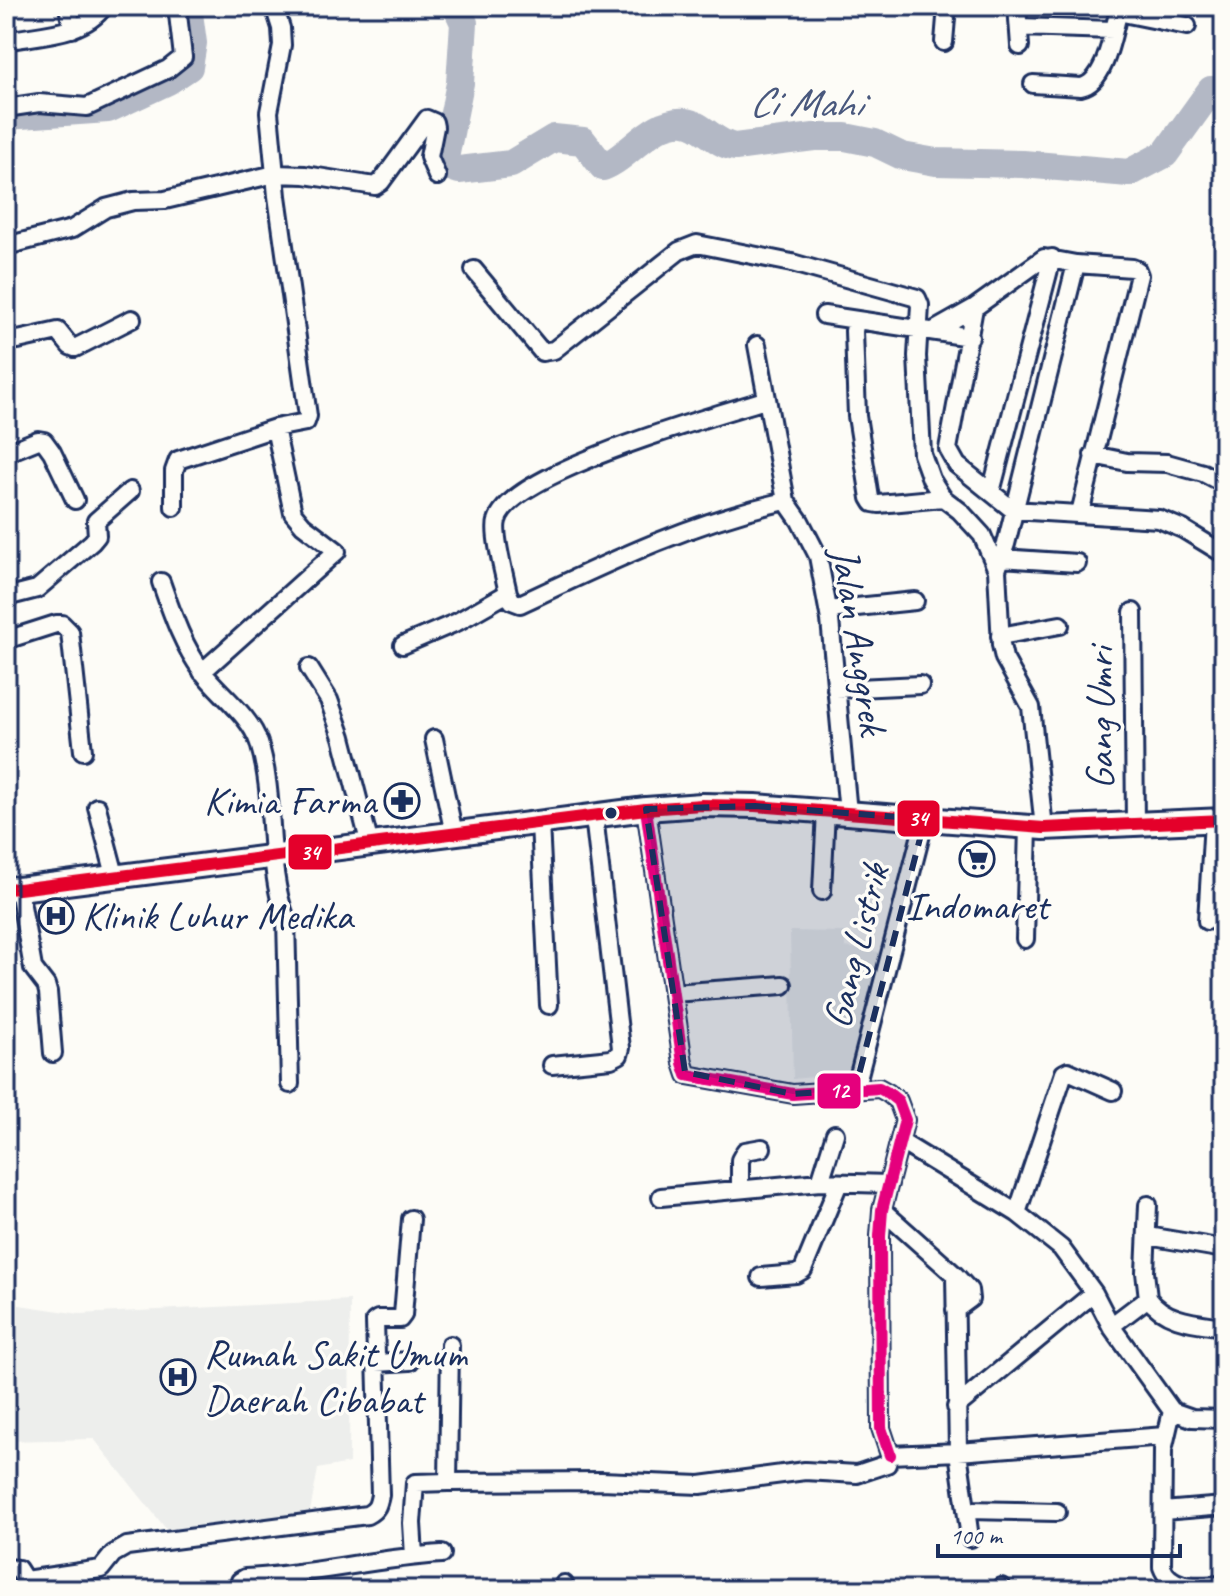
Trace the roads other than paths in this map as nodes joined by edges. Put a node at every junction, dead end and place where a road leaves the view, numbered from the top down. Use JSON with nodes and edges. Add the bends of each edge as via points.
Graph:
{"nodes":[{"id":1,"x":68,"y":6,"type":"edge"},
{"id":2,"x":104,"y":6,"type":"edge"},
{"id":3,"x":177,"y":6,"type":"edge"},
{"id":4,"x":274,"y":6,"type":"edge"},
{"id":5,"x":947,"y":6,"type":"edge"},
{"id":6,"x":1017,"y":6,"type":"edge"},
{"id":7,"x":1119,"y":9,"type":"edge"},
{"id":8,"x":1187,"y":26,"type":"dead end"},
{"id":9,"x":1019,"y":27,"type":"junction"},
{"id":10,"x":72,"y":29,"type":"junction"},
{"id":11,"x":1113,"y":30,"type":"junction"},
{"id":12,"x":6,"y":41,"type":"edge"},
{"id":13,"x":944,"y":42,"type":"dead end"},
{"id":14,"x":1020,"y":46,"type":"dead end"},
{"id":15,"x":1033,"y":84,"type":"dead end"},
{"id":16,"x":6,"y":108,"type":"edge"},
{"id":17,"x":275,"y":174,"type":"junction"},
{"id":18,"x":437,"y":176,"type":"dead end"},
{"id":19,"x":6,"y":246,"type":"edge"},
{"id":20,"x":1052,"y":258,"type":"junction"},
{"id":21,"x":1076,"y":264,"type":"junction"},
{"id":22,"x":474,"y":270,"type":"dead end"},
{"id":23,"x":974,"y":308,"type":"junction"},
{"id":24,"x":824,"y":315,"type":"dead end"},
{"id":25,"x":132,"y":319,"type":"dead end"},
{"id":26,"x":856,"y":321,"type":"junction"},
{"id":27,"x":927,"y":330,"type":"junction"},
{"id":28,"x":6,"y":337,"type":"edge"},
{"id":29,"x":970,"y":337,"type":"junction"},
{"id":30,"x":757,"y":345,"type":"dead end"},
{"id":31,"x":765,"y":400,"type":"junction"},
{"id":32,"x":275,"y":428,"type":"junction"},
{"id":33,"x":6,"y":453,"type":"edge"},
{"id":34,"x":1093,"y":455,"type":"junction"},
{"id":35,"x":1224,"y":484,"type":"edge"},
{"id":36,"x":130,"y":491,"type":"dead end"},
{"id":37,"x":991,"y":492,"type":"junction"},
{"id":38,"x":943,"y":498,"type":"junction"},
{"id":39,"x":75,"y":500,"type":"dead end"},
{"id":40,"x":786,"y":501,"type":"junction"},
{"id":41,"x":174,"y":507,"type":"dead end"},
{"id":42,"x":1013,"y":510,"type":"junction"},
{"id":43,"x":1080,"y":513,"type":"junction"},
{"id":44,"x":1224,"y":554,"type":"edge"},
{"id":45,"x":1077,"y":563,"type":"dead end"},
{"id":46,"x":999,"y":564,"type":"junction"},
{"id":47,"x":161,"y":582,"type":"dead end"},
{"id":48,"x":508,"y":593,"type":"junction"},
{"id":49,"x":6,"y":597,"type":"edge"},
{"id":50,"x":915,"y":601,"type":"dead end"},
{"id":51,"x":828,"y":610,"type":"junction"},
{"id":52,"x":1133,"y":612,"type":"dead end"},
{"id":53,"x":1060,"y":625,"type":"dead end"},
{"id":54,"x":1000,"y":636,"type":"junction"},
{"id":55,"x":6,"y":640,"type":"edge"},
{"id":56,"x":403,"y":645,"type":"dead end"},
{"id":57,"x":309,"y":668,"type":"dead end"},
{"id":58,"x":202,"y":672,"type":"junction"},
{"id":59,"x":920,"y":685,"type":"dead end"},
{"id":60,"x":836,"y":689,"type":"junction"},
{"id":61,"x":434,"y":739,"type":"dead end"},
{"id":62,"x":83,"y":751,"type":"dead end"},
{"id":63,"x":97,"y":807,"type":"dead end"},
{"id":64,"x":646,"y":809,"type":"junction"},
{"id":65,"x":837,"y":812,"type":"junction"},
{"id":66,"x":594,"y":816,"type":"junction"},
{"id":67,"x":925,"y":819,"type":"junction"},
{"id":68,"x":1219,"y":820,"type":"edge"},
{"id":69,"x":540,"y":823,"type":"junction"},
{"id":70,"x":1135,"y":824,"type":"junction"},
{"id":71,"x":1036,"y":827,"type":"junction"},
{"id":72,"x":454,"y":834,"type":"junction"},
{"id":73,"x":370,"y":845,"type":"junction"},
{"id":74,"x":273,"y":856,"type":"junction"},
{"id":75,"x":115,"y":875,"type":"junction"},
{"id":76,"x":12,"y":889,"type":"edge"},
{"id":77,"x":822,"y":891,"type":"dead end"},
{"id":78,"x":1207,"y":921,"type":"dead end"},
{"id":79,"x":1025,"y":939,"type":"dead end"},
{"id":80,"x":783,"y":985,"type":"dead end"},
{"id":81,"x":673,"y":993,"type":"junction"},
{"id":82,"x":549,"y":1005,"type":"dead end"},
{"id":83,"x":53,"y":1053,"type":"dead end"},
{"id":84,"x":552,"y":1065,"type":"dead end"},
{"id":85,"x":290,"y":1084,"type":"dead end"},
{"id":86,"x":855,"y":1090,"type":"junction"},
{"id":87,"x":1113,"y":1091,"type":"dead end"},
{"id":88,"x":835,"y":1134,"type":"dead end"},
{"id":89,"x":901,"y":1142,"type":"junction"},
{"id":90,"x":762,"y":1148,"type":"dead end"},
{"id":91,"x":820,"y":1182,"type":"junction"},
{"id":92,"x":839,"y":1183,"type":"junction"},
{"id":93,"x":889,"y":1184,"type":"junction"},
{"id":94,"x":740,"y":1189,"type":"junction"},
{"id":95,"x":661,"y":1197,"type":"dead end"},
{"id":96,"x":1148,"y":1205,"type":"dead end"},
{"id":97,"x":882,"y":1210,"type":"junction"},
{"id":98,"x":1017,"y":1213,"type":"junction"},
{"id":99,"x":411,"y":1219,"type":"dead end"},
{"id":100,"x":1148,"y":1236,"type":"junction"},
{"id":101,"x":1224,"y":1249,"type":"edge"},
{"id":102,"x":761,"y":1277,"type":"dead end"},
{"id":103,"x":1094,"y":1293,"type":"junction"},
{"id":104,"x":1148,"y":1298,"type":"junction"},
{"id":105,"x":1111,"y":1326,"type":"junction"},
{"id":106,"x":1224,"y":1327,"type":"edge"},
{"id":107,"x":450,"y":1345,"type":"dead end"},
{"id":108,"x":410,"y":1361,"type":"dead end"},
{"id":109,"x":376,"y":1363,"type":"junction"},
{"id":110,"x":956,"y":1407,"type":"junction"},
{"id":111,"x":1172,"y":1411,"type":"junction"},
{"id":112,"x":1224,"y":1419,"type":"edge"},
{"id":113,"x":1165,"y":1436,"type":"junction"},
{"id":114,"x":958,"y":1452,"type":"junction"},
{"id":115,"x":890,"y":1455,"type":"junction"},
{"id":116,"x":448,"y":1482,"type":"junction"},
{"id":117,"x":1224,"y":1506,"type":"edge"},
{"id":118,"x":968,"y":1510,"type":"junction"},
{"id":119,"x":1163,"y":1511,"type":"junction"},
{"id":120,"x":1057,"y":1512,"type":"dead end"},
{"id":121,"x":970,"y":1538,"type":"dead end"},
{"id":122,"x":442,"y":1554,"type":"dead end"},
{"id":123,"x":414,"y":1556,"type":"junction"},
{"id":124,"x":6,"y":1568,"type":"edge"},
{"id":125,"x":26,"y":1585,"type":"edge"},
{"id":126,"x":1224,"y":1585,"type":"edge"},
{"id":127,"x":239,"y":1590,"type":"edge"}],
"edges":[{"from":1,"to":10,"type":"street"},
{"from":2,"to":10,"type":"street"},
{"from":3,"to":16,"type":"street","via":[[183,57],[168,69],[87,107],[39,103]]},
{"from":4,"to":17,"type":"street","via":[[282,45],[269,112]]},
{"from":5,"to":13,"type":"street"},
{"from":6,"to":9,"type":"street"},
{"from":7,"to":8,"type":"street"},
{"from":7,"to":11,"type":"street"},
{"from":9,"to":11,"type":"street"},
{"from":9,"to":14,"type":"street"},
{"from":10,"to":12,"type":"street"},
{"from":11,"to":15,"type":"street","via":[[1107,56],[1089,85]]},
{"from":17,"to":18,"type":"street","via":[[375,186],[427,119],[435,127],[429,157]]},
{"from":17,"to":19,"type":"street","via":[[106,208],[72,229]]},
{"from":17,"to":32,"type":"street","via":[[308,416],[301,424]]},
{"from":20,"to":21,"type":"street"},
{"from":20,"to":23,"type":"street","via":[[1033,263]]},
{"from":20,"to":37,"type":"street"},
{"from":21,"to":34,"type":"street","via":[[1132,268],[1139,275]]},
{"from":21,"to":42,"type":"street"},
{"from":22,"to":27,"type":"street","via":[[542,352],[554,350],[679,251],[697,244],[915,297]]},
{"from":23,"to":27,"type":"street"},
{"from":23,"to":29,"type":"street"},
{"from":24,"to":26,"type":"street"},
{"from":25,"to":28,"type":"street","via":[[75,348],[58,331],[18,340]]},
{"from":26,"to":27,"type":"street"},
{"from":26,"to":38,"type":"street","via":[[857,416],[870,498],[879,504]]},
{"from":27,"to":29,"type":"street"},
{"from":27,"to":38,"type":"street","via":[[917,356],[922,454]]},
{"from":29,"to":37,"type":"street","via":[[948,449],[957,465]]},
{"from":30,"to":31,"type":"street","name":"Jalan Anggrek"},
{"from":31,"to":40,"type":"street","name":"Jalan Anggrek"},
{"from":31,"to":48,"type":"street","via":[[656,432],[552,474],[502,509],[496,526]]},
{"from":32,"to":41,"type":"street","via":[[178,460]]},
{"from":32,"to":58,"type":"street","via":[[293,513],[337,551]]},
{"from":33,"to":39,"type":"street","via":[[44,441]]},
{"from":34,"to":35,"type":"street","via":[[1167,463]]},
{"from":34,"to":43,"type":"street"},
{"from":36,"to":49,"type":"street","via":[[96,521],[97,536],[55,576],[37,589]]},
{"from":37,"to":42,"type":"street"},
{"from":38,"to":46,"type":"street","via":[[982,535]]},
{"from":40,"to":48,"type":"street","via":[[693,527],[520,604]]},
{"from":40,"to":51,"type":"street","name":"Jalan Anggrek","via":[[818,556]]},
{"from":42,"to":43,"type":"street"},
{"from":42,"to":46,"type":"street"},
{"from":43,"to":44,"type":"street","via":[[1159,519]]},
{"from":45,"to":46,"type":"street"},
{"from":46,"to":54,"type":"street"},
{"from":47,"to":58,"type":"street","via":[[183,641]]},
{"from":48,"to":56,"type":"street"},
{"from":50,"to":51,"type":"street"},
{"from":51,"to":60,"type":"street","name":"Jalan Anggrek"},
{"from":52,"to":70,"type":"street","name":"Gang Umri"},
{"from":53,"to":54,"type":"street"},
{"from":54,"to":71,"type":"street","via":[[1004,658],[1031,707]]},
{"from":55,"to":62,"type":"street","via":[[56,624],[70,632]]},
{"from":57,"to":73,"type":"street","via":[[329,700],[342,737]]},
{"from":58,"to":74,"type":"street","via":[[258,741],[270,799]]},
{"from":59,"to":60,"type":"street"},
{"from":60,"to":65,"type":"street","name":"Jalan Anggrek"},
{"from":61,"to":72,"type":"street"},
{"from":63,"to":75,"type":"street"},
{"from":64,"to":65,"type":"main road","via":[[702,805]]},
{"from":64,"to":66,"type":"main road"},
{"from":64,"to":81,"type":"street"},
{"from":65,"to":67,"type":"main road"},
{"from":65,"to":77,"type":"street","name":"Jalan Anggrek"},
{"from":66,"to":69,"type":"main road"},
{"from":66,"to":84,"type":"street","via":[[621,1048],[611,1059]]},
{"from":67,"to":71,"type":"main road"},
{"from":67,"to":86,"type":"street","name":"Gang Listrik"},
{"from":68,"to":70,"type":"main road"},
{"from":68,"to":78,"type":"street"},
{"from":69,"to":72,"type":"main road"},
{"from":69,"to":82,"type":"street"},
{"from":70,"to":71,"type":"main road"},
{"from":71,"to":79,"type":"street"},
{"from":72,"to":73,"type":"main road"},
{"from":73,"to":74,"type":"main road"},
{"from":74,"to":75,"type":"main road"},
{"from":74,"to":85,"type":"street","via":[[286,919]]},
{"from":75,"to":76,"type":"main road"},
{"from":76,"to":83,"type":"street","via":[[33,968],[48,992]]},
{"from":80,"to":81,"type":"street"},
{"from":81,"to":86,"type":"street","via":[[687,1075],[793,1094]]},
{"from":86,"to":89,"type":"street","via":[[879,1088],[898,1101],[905,1120]]},
{"from":87,"to":98,"type":"street","via":[[1064,1073]]},
{"from":88,"to":91,"type":"street"},
{"from":89,"to":93,"type":"street"},
{"from":89,"to":98,"type":"street"},
{"from":90,"to":94,"type":"street","via":[[741,1156]]},
{"from":91,"to":92,"type":"street"},
{"from":91,"to":94,"type":"street"},
{"from":92,"to":93,"type":"street"},
{"from":92,"to":102,"type":"street","via":[[803,1270]]},
{"from":93,"to":97,"type":"street"},
{"from":94,"to":95,"type":"street"},
{"from":96,"to":100,"type":"street"},
{"from":97,"to":110,"type":"street","via":[[969,1290],[970,1299],[955,1310]]},
{"from":97,"to":115,"type":"street","via":[[881,1428]]},
{"from":98,"to":103,"type":"street","via":[[1061,1248]]},
{"from":99,"to":109,"type":"street","via":[[403,1315],[376,1319]]},
{"from":100,"to":101,"type":"street"},
{"from":100,"to":104,"type":"street"},
{"from":103,"to":105,"type":"street"},
{"from":103,"to":110,"type":"street"},
{"from":104,"to":105,"type":"street"},
{"from":104,"to":106,"type":"street","via":[[1156,1310],[1172,1317]]},
{"from":105,"to":111,"type":"street"},
{"from":107,"to":116,"type":"street"},
{"from":108,"to":109,"type":"street"},
{"from":109,"to":125,"type":"street","via":[[380,1495],[374,1511],[127,1546],[101,1569]]},
{"from":110,"to":114,"type":"street"},
{"from":111,"to":112,"type":"street"},
{"from":111,"to":113,"type":"street"},
{"from":113,"to":114,"type":"street"},
{"from":113,"to":119,"type":"street"},
{"from":114,"to":115,"type":"street"},
{"from":114,"to":118,"type":"street"},
{"from":115,"to":116,"type":"street","via":[[887,1464],[857,1474],[805,1471],[700,1485]]},
{"from":116,"to":123,"type":"street","via":[[415,1483]]},
{"from":117,"to":119,"type":"street"},
{"from":118,"to":120,"type":"street"},
{"from":118,"to":121,"type":"street"},
{"from":119,"to":126,"type":"street","via":[[1165,1574],[1182,1585]]},
{"from":122,"to":123,"type":"street"},
{"from":123,"to":127,"type":"street","via":[[245,1578]]},
{"from":124,"to":125,"type":"street","via":[[18,1569]]}]}
